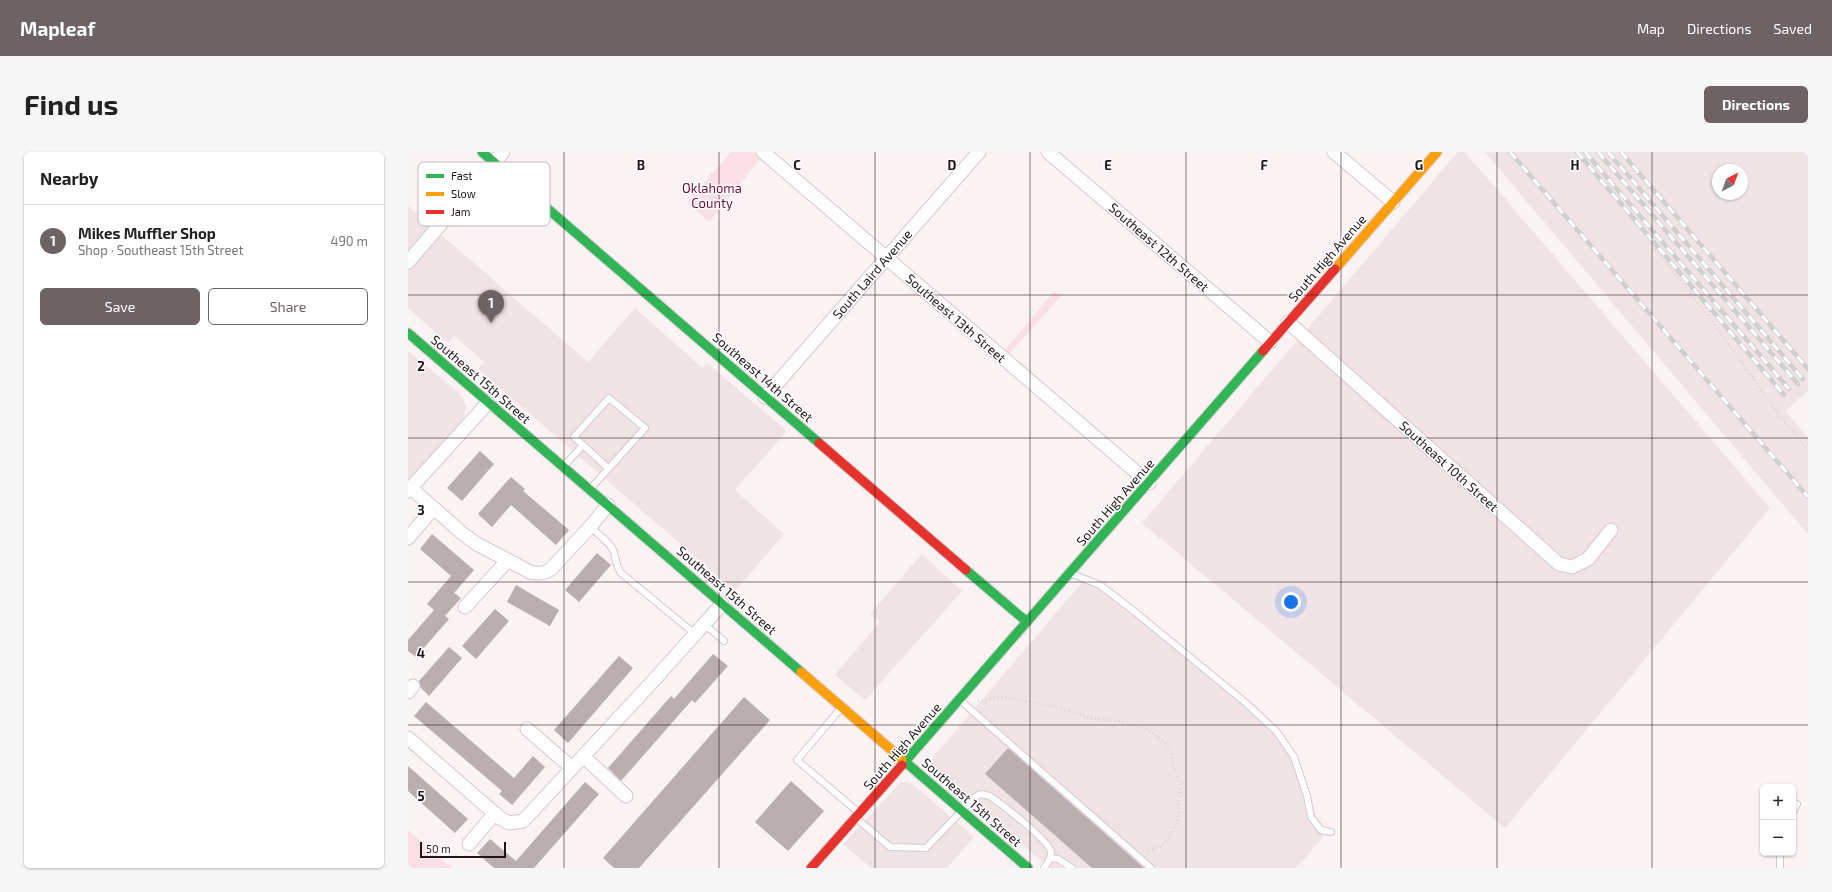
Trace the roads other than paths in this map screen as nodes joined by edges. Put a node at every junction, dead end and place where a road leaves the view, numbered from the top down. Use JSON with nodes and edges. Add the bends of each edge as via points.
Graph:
{"nodes":[{"id":1,"x":482,"y":152,"type":"edge"},
{"id":2,"x":503,"y":152,"type":"edge"},
{"id":3,"x":763,"y":152,"type":"edge"},
{"id":4,"x":979,"y":152,"type":"edge"},
{"id":5,"x":1048,"y":152,"type":"edge"},
{"id":6,"x":1334,"y":152,"type":"edge"},
{"id":7,"x":1437,"y":152,"type":"edge"},
{"id":8,"x":494,"y":162,"type":"joint"},
{"id":9,"x":1394,"y":202,"type":"junction"},
{"id":10,"x":550,"y":211,"type":"edge"},
{"id":11,"x":439,"y":226,"type":"edge"},
{"id":12,"x":886,"y":258,"type":"junction"},
{"id":13,"x":408,"y":262,"type":"edge"},
{"id":14,"x":1288,"y":322,"type":"junction"},
{"id":15,"x":408,"y":333,"type":"edge"},
{"id":16,"x":1270,"y":342,"type":"junction"},
{"id":17,"x":765,"y":397,"type":"junction"},
{"id":18,"x":488,"y":403,"type":"junction"},
{"id":19,"x":583,"y":445,"type":"junction"},
{"id":20,"x":564,"y":467,"type":"junction"},
{"id":21,"x":608,"y":468,"type":"junction"},
{"id":22,"x":1149,"y":483,"type":"junction"},
{"id":23,"x":590,"y":489,"type":"junction"},
{"id":24,"x":409,"y":490,"type":"edge"},
{"id":25,"x":608,"y":505,"type":"junction"},
{"id":26,"x":434,"y":509,"type":"junction"},
{"id":27,"x":590,"y":527,"type":"junction"},
{"id":28,"x":1611,"y":530,"type":"dead end"},
{"id":29,"x":408,"y":538,"type":"edge"},
{"id":30,"x":508,"y":560,"type":"junction"},
{"id":31,"x":1070,"y":573,"type":"junction"},
{"id":32,"x":722,"y":604,"type":"junction"},
{"id":33,"x":465,"y":606,"type":"dead end"},
{"id":34,"x":1027,"y":622,"type":"junction"},
{"id":35,"x":704,"y":624,"type":"junction"},
{"id":36,"x":695,"y":634,"type":"junction"},
{"id":37,"x":724,"y":641,"type":"dead end"},
{"id":38,"x":963,"y":702,"type":"junction"},
{"id":39,"x":842,"y":707,"type":"junction"},
{"id":40,"x":527,"y":729,"type":"dead end"},
{"id":41,"x":408,"y":738,"type":"edge"},
{"id":42,"x":583,"y":756,"type":"junction"},
{"id":43,"x":906,"y":761,"type":"junction"},
{"id":44,"x":572,"y":768,"type":"junction"},
{"id":45,"x":626,"y":796,"type":"dead end"},
{"id":46,"x":961,"y":810,"type":"junction"},
{"id":47,"x":495,"y":813,"type":"junction"},
{"id":48,"x":858,"y":816,"type":"junction"},
{"id":49,"x":1331,"y":832,"type":"dead end"},
{"id":50,"x":469,"y":844,"type":"dead end"},
{"id":51,"x":1780,"y":856,"type":"edge"},
{"id":52,"x":1051,"y":858,"type":"junction"},
{"id":53,"x":1020,"y":865,"type":"edge"},
{"id":54,"x":811,"y":868,"type":"edge"},
{"id":55,"x":1044,"y":868,"type":"edge"},
{"id":56,"x":1072,"y":868,"type":"edge"},
{"id":57,"x":1151,"y":868,"type":"edge"},
{"id":58,"x":1780,"y":868,"type":"edge"}],
"edges":[{"from":1,"to":8,"type":"street","name":"Southeast 14th Street"},
{"from":2,"to":8,"type":"street"},
{"from":3,"to":12,"type":"street","name":"Southeast 13th Street"},
{"from":4,"to":12,"type":"street","name":"South Laird Avenue"},
{"from":5,"to":16,"type":"street","name":"Southeast 12th Street"},
{"from":6,"to":9,"type":"street"},
{"from":7,"to":9,"type":"street","name":"South High Avenue"},
{"from":9,"to":14,"type":"street","name":"South High Avenue"},
{"from":10,"to":17,"type":"street","name":"Southeast 14th Street"},
{"from":11,"to":13,"type":"street"},
{"from":12,"to":17,"type":"street","name":"South Laird Avenue"},
{"from":12,"to":22,"type":"street","name":"Southeast 13th Street"},
{"from":14,"to":16,"type":"street","name":"South High Avenue"},
{"from":14,"to":28,"type":"street","name":"Southeast 10th Street","via":[[1559,564],[1572,567],[1588,559]]},
{"from":15,"to":18,"type":"street","name":"Southeast 15th Street"},
{"from":16,"to":22,"type":"street","name":"South High Avenue"},
{"from":17,"to":34,"type":"street","name":"Southeast 14th Street"},
{"from":18,"to":20,"type":"street","name":"Southeast 15th Street"},
{"from":18,"to":24,"type":"street"},
{"from":19,"to":20,"type":"lane"},
{"from":19,"to":21,"type":"lane"},
{"from":19,"to":21,"type":"lane","via":[[574,437],[609,398],[645,428]]},
{"from":20,"to":23,"type":"street","name":"Southeast 15th Street"},
{"from":21,"to":23,"type":"lane"},
{"from":22,"to":31,"type":"street","name":"South High Avenue"},
{"from":23,"to":25,"type":"street","name":"Southeast 15th Street"},
{"from":24,"to":26,"type":"street"},
{"from":25,"to":27,"type":"street"},
{"from":25,"to":32,"type":"street","name":"Southeast 15th Street"},
{"from":26,"to":29,"type":"street"},
{"from":26,"to":30,"type":"street","via":[[452,527]]},
{"from":27,"to":30,"type":"street","via":[[543,574],[530,572]]},
{"from":27,"to":36,"type":"lane","via":[[610,544],[621,573]]},
{"from":30,"to":33,"type":"street"},
{"from":31,"to":34,"type":"street","name":"South High Avenue"},
{"from":31,"to":49,"type":"lane","via":[[1100,585],[1246,703],[1277,732],[1294,757],[1311,817],[1321,830]]},
{"from":32,"to":35,"type":"street"},
{"from":32,"to":39,"type":"street","name":"Southeast 15th Street"},
{"from":34,"to":38,"type":"street","name":"South High Avenue"},
{"from":35,"to":36,"type":"street"},
{"from":35,"to":37,"type":"lane"},
{"from":36,"to":42,"type":"street"},
{"from":38,"to":43,"type":"street","name":"South High Avenue"},
{"from":38,"to":57,"type":"lane"},
{"from":39,"to":43,"type":"street","name":"Southeast 15th Street"},
{"from":39,"to":48,"type":"lane","via":[[797,760]]},
{"from":40,"to":44,"type":"street"},
{"from":41,"to":47,"type":"street"},
{"from":42,"to":44,"type":"street"},
{"from":42,"to":45,"type":"street"},
{"from":43,"to":46,"type":"street","name":"Southeast 15th Street"},
{"from":43,"to":48,"type":"street","name":"South High Avenue"},
{"from":44,"to":47,"type":"street","via":[[523,821],[509,823]]},
{"from":46,"to":48,"type":"lane","via":[[926,848],[890,847]]},
{"from":46,"to":52,"type":"lane","via":[[976,796],[990,796],[1050,847]]},
{"from":46,"to":53,"type":"street","name":"Southeast 15th Street"},
{"from":47,"to":50,"type":"street"},
{"from":48,"to":54,"type":"street","name":"South High Avenue"},
{"from":51,"to":58,"type":"lane"},
{"from":52,"to":55,"type":"lane"},
{"from":52,"to":56,"type":"lane","via":[[1058,859]]}]}
